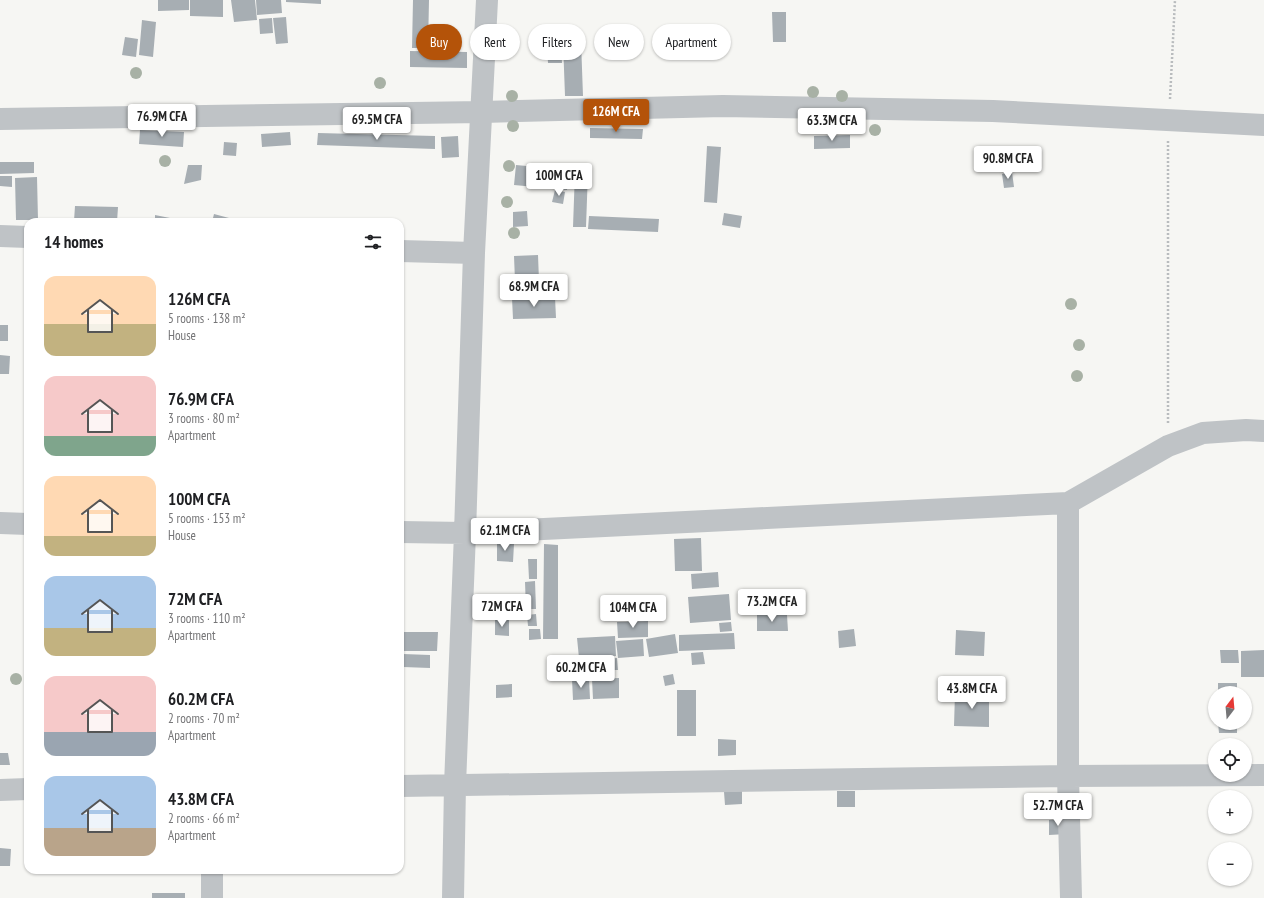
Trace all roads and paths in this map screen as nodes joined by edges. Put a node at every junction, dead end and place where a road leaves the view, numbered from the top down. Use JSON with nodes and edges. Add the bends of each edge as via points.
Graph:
{"nodes":[{"id":1,"x":487,"y":0,"type":"edge"},
{"id":2,"x":1175,"y":0,"type":"edge"},
{"id":3,"x":482,"y":112,"type":"junction"},
{"id":4,"x":0,"y":119,"type":"edge"},
{"id":5,"x":1168,"y":121,"type":"junction"},
{"id":6,"x":1264,"y":125,"type":"edge"},
{"id":7,"x":0,"y":236,"type":"edge"},
{"id":8,"x":24,"y":237,"type":"edge"},
{"id":9,"x":404,"y":250,"type":"edge"},
{"id":10,"x":474,"y":253,"type":"junction"},
{"id":11,"x":1264,"y":431,"type":"edge"},
{"id":12,"x":1168,"y":446,"type":"junction"},
{"id":13,"x":1068,"y":502,"type":"junction"},
{"id":14,"x":0,"y":523,"type":"edge"},
{"id":15,"x":24,"y":524,"type":"edge"},
{"id":16,"x":404,"y":532,"type":"edge"},
{"id":17,"x":465,"y":533,"type":"junction"},
{"id":18,"x":1264,"y":775,"type":"edge"},
{"id":19,"x":1068,"y":776,"type":"junction"},
{"id":20,"x":455,"y":785,"type":"junction"},
{"id":21,"x":404,"y":786,"type":"edge"},
{"id":22,"x":24,"y":789,"type":"edge"},
{"id":23,"x":0,"y":790,"type":"edge"},
{"id":24,"x":212,"y":874,"type":"edge"},
{"id":25,"x":212,"y":898,"type":"edge"},
{"id":26,"x":453,"y":898,"type":"edge"},
{"id":27,"x":1071,"y":898,"type":"edge"}],
"edges":[{"from":1,"to":3,"type":"street"},
{"from":2,"to":5,"type":"path"},
{"from":3,"to":4,"type":"street"},
{"from":3,"to":5,"type":"street","via":[[723,106],[993,111]]},
{"from":3,"to":10,"type":"street"},
{"from":5,"to":6,"type":"street"},
{"from":5,"to":12,"type":"path"},
{"from":7,"to":8,"type":"street"},
{"from":9,"to":10,"type":"street"},
{"from":10,"to":17,"type":"street"},
{"from":11,"to":12,"type":"street","via":[[1203,433]]},
{"from":12,"to":13,"type":"street"},
{"from":13,"to":17,"type":"street"},
{"from":13,"to":19,"type":"street"},
{"from":14,"to":15,"type":"street"},
{"from":16,"to":17,"type":"street"},
{"from":17,"to":20,"type":"street"},
{"from":18,"to":19,"type":"street"},
{"from":19,"to":20,"type":"street"},
{"from":19,"to":27,"type":"street"},
{"from":20,"to":21,"type":"street"},
{"from":20,"to":26,"type":"street"},
{"from":22,"to":23,"type":"street"},
{"from":24,"to":25,"type":"street"}]}
